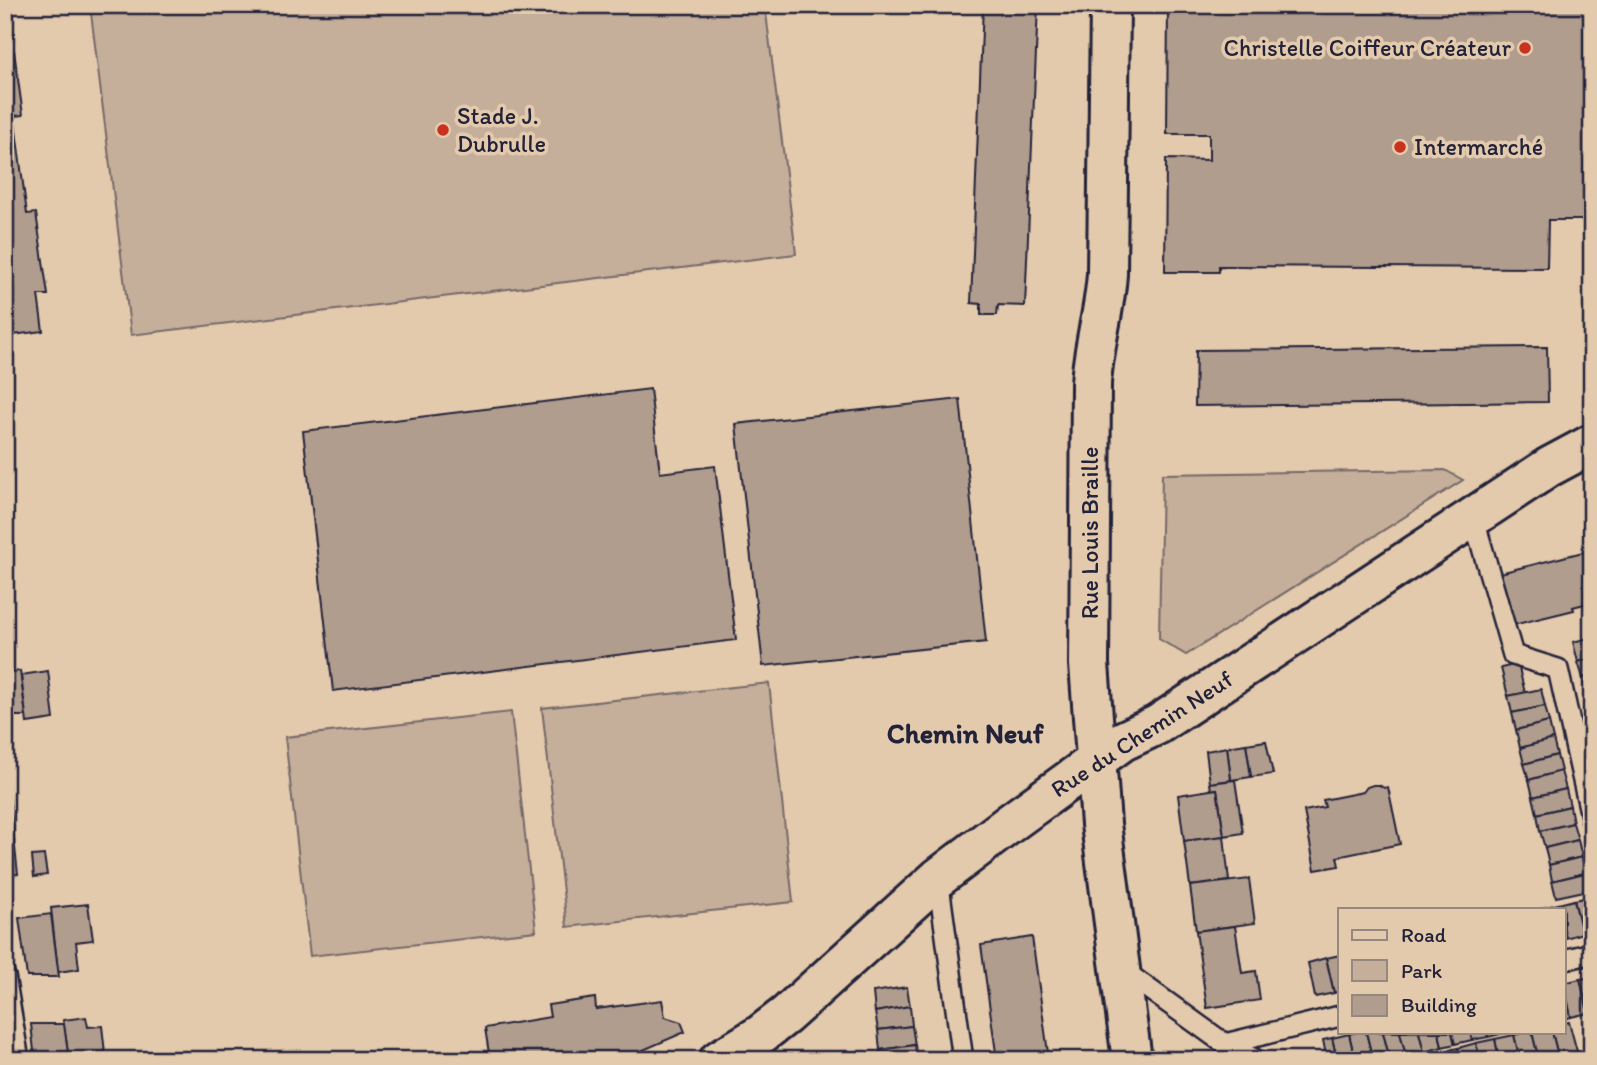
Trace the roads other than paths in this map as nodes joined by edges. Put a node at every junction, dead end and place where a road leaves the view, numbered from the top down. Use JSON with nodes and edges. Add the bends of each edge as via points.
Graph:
{"nodes":[{"id":1,"x":1110,"y":5,"type":"edge"},
{"id":2,"x":1592,"y":444,"type":"edge"},
{"id":3,"x":1474,"y":516,"type":"junction"},
{"id":4,"x":1097,"y":759,"type":"junction"},
{"id":5,"x":1592,"y":821,"type":"edge"},
{"id":6,"x":938,"y":878,"type":"junction"},
{"id":7,"x":1592,"y":953,"type":"edge"},
{"id":8,"x":1566,"y":960,"type":"edge"},
{"id":9,"x":1120,"y":968,"type":"junction"},
{"id":10,"x":5,"y":976,"type":"edge"},
{"id":11,"x":1338,"y":1016,"type":"edge"},
{"id":12,"x":1225,"y":1044,"type":"junction"},
{"id":13,"x":19,"y":1060,"type":"edge"},
{"id":14,"x":719,"y":1060,"type":"edge"},
{"id":15,"x":963,"y":1060,"type":"edge"},
{"id":16,"x":1132,"y":1060,"type":"edge"},
{"id":17,"x":1256,"y":1060,"type":"edge"}],
"edges":[{"from":1,"to":4,"type":"street","name":"Rue Louis Braille","via":[[1107,273],[1091,384],[1088,664]]},
{"from":2,"to":3,"type":"street","name":"Rue du Chemin Neuf"},
{"from":3,"to":4,"type":"street","name":"Rue du Chemin Neuf"},
{"from":3,"to":5,"type":"lane","via":[[1513,655],[1558,669]]},
{"from":4,"to":6,"type":"street","name":"Rue du Chemin Neuf"},
{"from":4,"to":9,"type":"street","name":"Rue Louis Braille"},
{"from":6,"to":14,"type":"street","name":"Rue du Chemin Neuf","via":[[786,1015]]},
{"from":6,"to":15,"type":"lane"},
{"from":7,"to":8,"type":"lane"},
{"from":9,"to":12,"type":"lane"},
{"from":9,"to":16,"type":"street","name":"Rue Louis Braille"},
{"from":10,"to":13,"type":"lane"},
{"from":11,"to":12,"type":"lane"},
{"from":12,"to":17,"type":"lane"}]}
